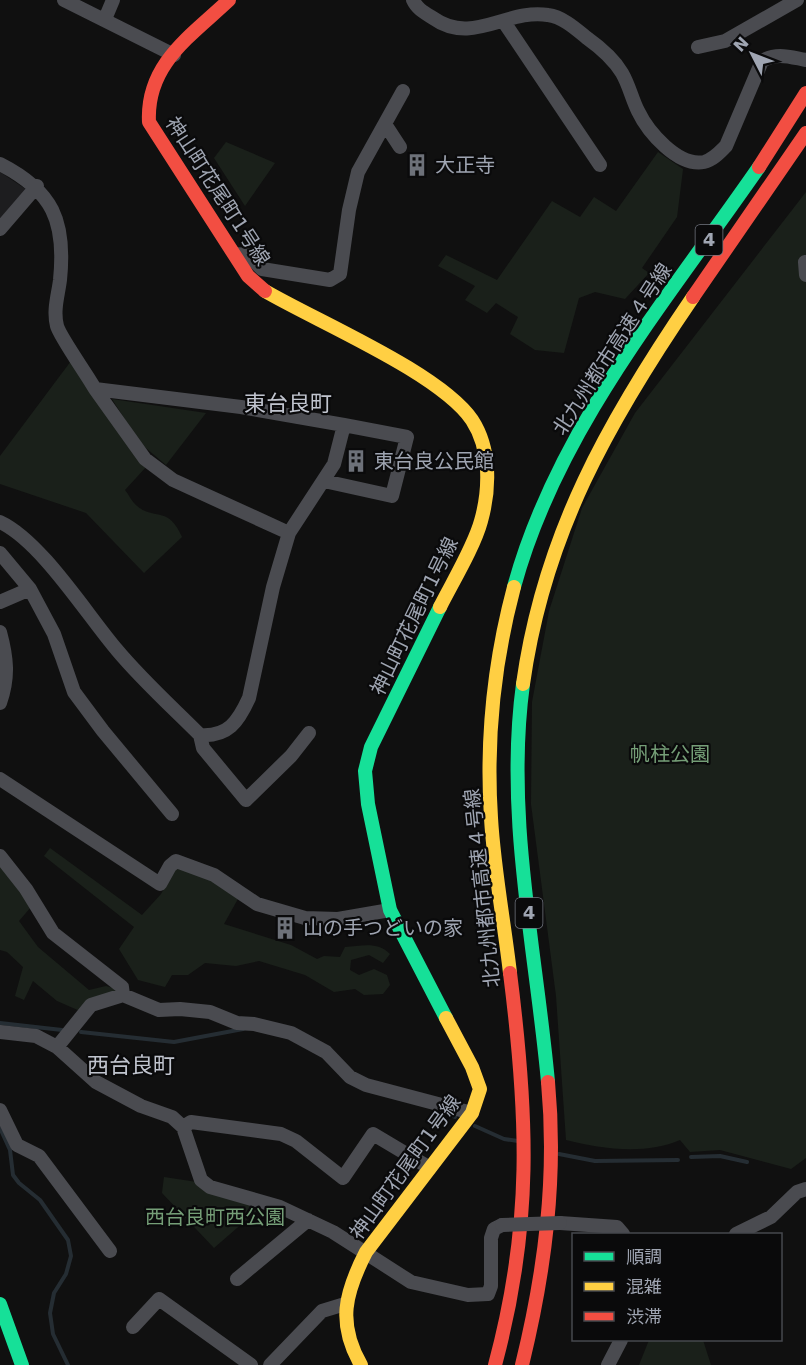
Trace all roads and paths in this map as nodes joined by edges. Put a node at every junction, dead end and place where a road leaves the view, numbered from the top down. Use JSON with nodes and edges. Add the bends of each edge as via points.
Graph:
{"nodes":[{"id":1,"x":64,"y":0,"type":"edge"},
{"id":2,"x":113,"y":0,"type":"edge"},
{"id":3,"x":229,"y":0,"type":"edge"},
{"id":4,"x":797,"y":0,"type":"edge"},
{"id":5,"x":412,"y":2,"type":"edge"},
{"id":6,"x":105,"y":19,"type":"junction"},
{"id":7,"x":504,"y":22,"type":"junction"},
{"id":8,"x":698,"y":47,"type":"dead end"},
{"id":9,"x":174,"y":55,"type":"junction"},
{"id":10,"x":806,"y":60,"type":"edge"},
{"id":11,"x":403,"y":91,"type":"dead end"},
{"id":12,"x":806,"y":93,"type":"edge"},
{"id":13,"x":385,"y":124,"type":"junction"},
{"id":14,"x":806,"y":133,"type":"edge"},
{"id":15,"x":400,"y":147,"type":"dead end"},
{"id":16,"x":0,"y":164,"type":"edge"},
{"id":17,"x":600,"y":165,"type":"dead end"},
{"id":18,"x":37,"y":186,"type":"junction"},
{"id":19,"x":0,"y":229,"type":"edge"},
{"id":20,"x":235,"y":254,"type":"junction"},
{"id":21,"x":95,"y":389,"type":"junction"},
{"id":22,"x":344,"y":425,"type":"junction"},
{"id":23,"x":324,"y":481,"type":"junction"},
{"id":24,"x":0,"y":522,"type":"edge"},
{"id":25,"x":289,"y":533,"type":"junction"},
{"id":26,"x":0,"y":553,"type":"edge"},
{"id":27,"x":30,"y":589,"type":"junction"},
{"id":28,"x":0,"y":602,"type":"edge"},
{"id":29,"x":0,"y":632,"type":"edge"},
{"id":30,"x":0,"y":703,"type":"edge"},
{"id":31,"x":309,"y":733,"type":"dead end"},
{"id":32,"x":200,"y":735,"type":"junction"},
{"id":33,"x":0,"y":779,"type":"edge"},
{"id":34,"x":172,"y":814,"type":"dead end"},
{"id":35,"x":0,"y":856,"type":"edge"},
{"id":36,"x":390,"y":910,"type":"junction"},
{"id":37,"x":123,"y":995,"type":"junction"},
{"id":38,"x":0,"y":1032,"type":"edge"},
{"id":39,"x":57,"y":1047,"type":"junction"},
{"id":40,"x":0,"y":1110,"type":"edge"},
{"id":41,"x":472,"y":1113,"type":"junction"},
{"id":42,"x":183,"y":1127,"type":"junction"},
{"id":43,"x":430,"y":1168,"type":"junction"},
{"id":44,"x":806,"y":1189,"type":"edge"},
{"id":45,"x":308,"y":1220,"type":"junction"},
{"id":46,"x":622,"y":1233,"type":"edge"},
{"id":47,"x":738,"y":1233,"type":"edge"},
{"id":48,"x":110,"y":1251,"type":"dead end"},
{"id":49,"x":366,"y":1252,"type":"junction"},
{"id":50,"x":237,"y":1279,"type":"dead end"},
{"id":51,"x":0,"y":1304,"type":"edge"},
{"id":52,"x":345,"y":1304,"type":"junction"},
{"id":53,"x":133,"y":1327,"type":"dead end"},
{"id":54,"x":620,"y":1341,"type":"edge"},
{"id":55,"x":22,"y":1365,"type":"edge"},
{"id":56,"x":250,"y":1365,"type":"edge"},
{"id":57,"x":270,"y":1365,"type":"edge"},
{"id":58,"x":361,"y":1365,"type":"edge"},
{"id":59,"x":495,"y":1365,"type":"edge"},
{"id":60,"x":522,"y":1365,"type":"edge"},
{"id":61,"x":608,"y":1365,"type":"edge"}],
"edges":[{"from":1,"to":6,"type":"street"},
{"from":2,"to":6,"type":"street"},
{"from":3,"to":9,"type":"main road","name":"神山町花尾町1号線"},
{"from":4,"to":8,"type":"street","via":[[725,41]]},
{"from":5,"to":7,"type":"street","via":[[439,22],[460,30]]},
{"from":6,"to":9,"type":"street"},
{"from":7,"to":10,"type":"street","via":[[532,14],[550,15],[568,23],[609,54],[651,133],[691,161],[704,162],[726,146],[762,62],[772,55]]},
{"from":7,"to":17,"type":"street"},
{"from":9,"to":20,"type":"main road","name":"神山町花尾町1号線","via":[[153,81],[148,95],[149,122]]},
{"from":11,"to":13,"type":"street"},
{"from":12,"to":59,"type":"main road","name":"北九州都市高速４号線","number":"4","via":[[749,183],[607,385],[561,464],[528,541],[505,622],[492,715],[490,803],[524,1110],[524,1198],[515,1280]]},
{"from":13,"to":15,"type":"street"},
{"from":13,"to":20,"type":"street","via":[[358,172],[339,274],[330,280],[262,269],[248,255]]},
{"from":14,"to":60,"type":"main road","name":"北九州都市高速４号線","number":"4","via":[[626,398],[584,475],[552,552],[532,627],[519,715],[518,798],[550,1110],[550,1200],[540,1282]]},
{"from":16,"to":18,"type":"street"},
{"from":18,"to":19,"type":"street"},
{"from":18,"to":21,"type":"street","via":[[55,217],[61,242],[55,306],[57,328]]},
{"from":20,"to":36,"type":"main road","name":"神山町花尾町1号線","via":[[248,276],[262,289],[431,382],[454,399],[476,424],[483,447],[488,495],[481,523],[371,747],[365,771],[371,824]]},
{"from":21,"to":22,"type":"street","via":[[241,407]]},
{"from":21,"to":25,"type":"street","via":[[145,459],[173,480]]},
{"from":22,"to":23,"type":"street"},
{"from":22,"to":23,"type":"street","via":[[407,437],[392,496]]},
{"from":23,"to":25,"type":"street"},
{"from":24,"to":32,"type":"street","via":[[47,563],[117,651]]},
{"from":25,"to":32,"type":"street","via":[[249,698],[229,728],[215,736]]},
{"from":26,"to":27,"type":"street"},
{"from":27,"to":28,"type":"street"},
{"from":27,"to":34,"type":"street","via":[[54,634],[74,692]]},
{"from":29,"to":30,"type":"street","via":[[8,662]]},
{"from":31,"to":32,"type":"street","via":[[246,800],[203,748]]},
{"from":33,"to":36,"type":"street","via":[[160,884],[176,861],[214,875],[257,904],[304,918],[338,919]]},
{"from":35,"to":37,"type":"street","via":[[53,933],[122,987]]},
{"from":36,"to":41,"type":"main road","name":"神山町花尾町1号線","via":[[472,1067],[480,1089]]},
{"from":37,"to":39,"type":"street","via":[[91,1005]]},
{"from":37,"to":41,"type":"street","via":[[159,1010],[210,1012],[237,1023],[291,1033],[326,1052],[350,1077],[366,1085]]},
{"from":38,"to":39,"type":"street","via":[[36,1036]]},
{"from":39,"to":42,"type":"street","via":[[96,1082],[141,1106],[172,1116]]},
{"from":40,"to":48,"type":"street","via":[[17,1145],[39,1156]]},
{"from":41,"to":43,"type":"main road","name":"神山町花尾町1号線"},
{"from":42,"to":43,"type":"street","via":[[191,1122],[281,1134],[343,1178],[374,1134]]},
{"from":42,"to":45,"type":"street","via":[[201,1179],[210,1187],[280,1207]]},
{"from":43,"to":49,"type":"main road","name":"神山町花尾町1号線"},
{"from":44,"to":47,"type":"street","via":[[797,1192],[771,1217]]},
{"from":45,"to":49,"type":"street"},
{"from":45,"to":50,"type":"street"},
{"from":46,"to":49,"type":"street","bridge":true,"via":[[617,1227],[560,1223],[502,1225],[494,1229],[491,1238],[488,1294],[468,1295],[411,1282]]},
{"from":49,"to":52,"type":"main road","name":"神山町花尾町1号線","via":[[353,1275]]},
{"from":51,"to":55,"type":"main road"},
{"from":52,"to":57,"type":"street","via":[[322,1311]]},
{"from":52,"to":58,"type":"main road","name":"神山町花尾町1号線","via":[[347,1339]]},
{"from":53,"to":56,"type":"street","via":[[159,1299]]},
{"from":54,"to":61,"type":"street"}]}
